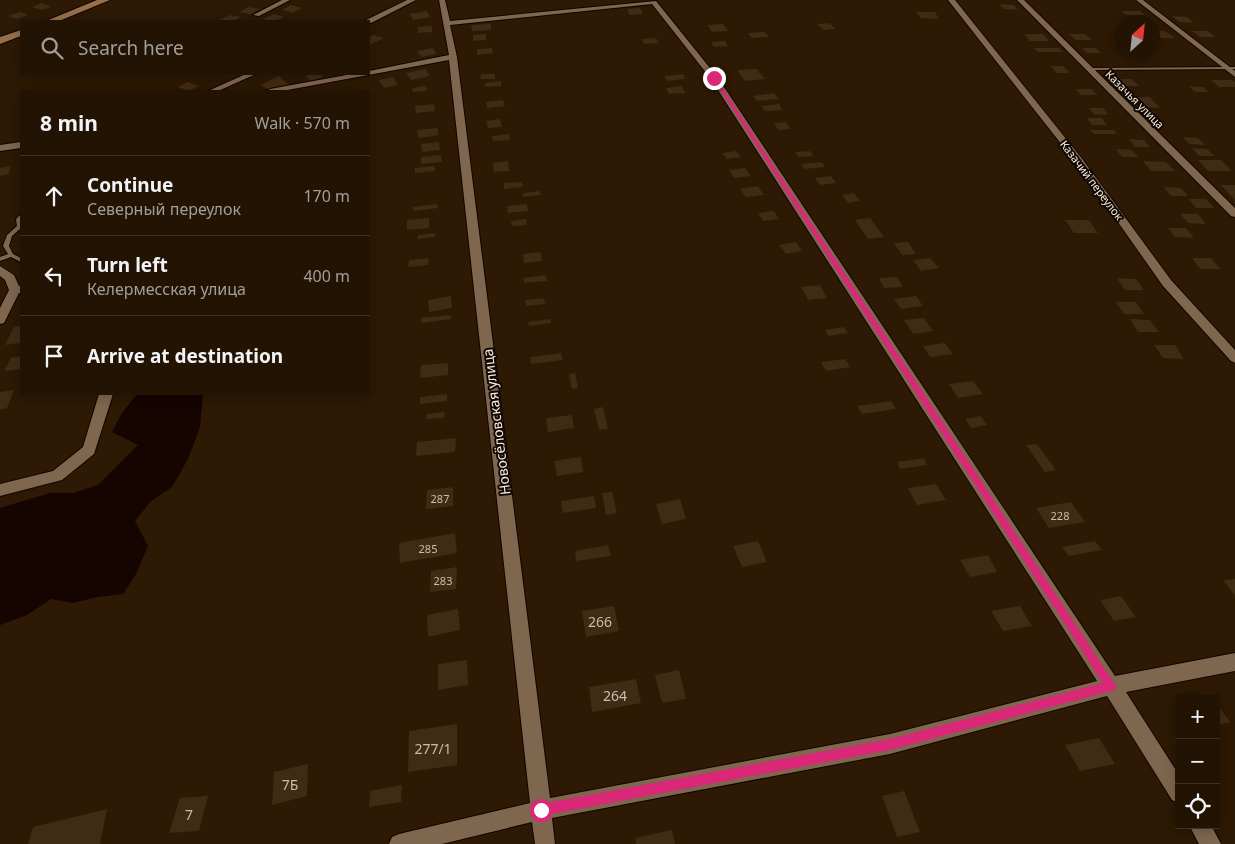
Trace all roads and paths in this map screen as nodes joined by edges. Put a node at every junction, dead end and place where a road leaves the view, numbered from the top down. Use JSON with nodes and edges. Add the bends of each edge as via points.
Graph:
{"nodes":[{"id":1,"x":105,"y":0,"type":"edge"},
{"id":2,"x":287,"y":0,"type":"edge"},
{"id":3,"x":413,"y":0,"type":"edge"},
{"id":4,"x":442,"y":0,"type":"edge"},
{"id":5,"x":951,"y":0,"type":"edge"},
{"id":6,"x":1020,"y":0,"type":"edge"},
{"id":7,"x":1139,"y":0,"type":"edge"},
{"id":8,"x":653,"y":1,"type":"edge"},
{"id":9,"x":258,"y":15,"type":"dead end"},
{"id":10,"x":54,"y":20,"type":"edge"},
{"id":11,"x":370,"y":20,"type":"edge"},
{"id":12,"x":448,"y":23,"type":"junction"},
{"id":13,"x":20,"y":33,"type":"edge"},
{"id":14,"x":0,"y":41,"type":"edge"},
{"id":15,"x":453,"y":57,"type":"junction"},
{"id":16,"x":1231,"y":68,"type":"edge"},
{"id":17,"x":1089,"y":70,"type":"junction"},
{"id":18,"x":370,"y":73,"type":"edge"},
{"id":19,"x":250,"y":75,"type":"edge"},
{"id":20,"x":358,"y":75,"type":"edge"},
{"id":21,"x":1235,"y":75,"type":"edge"},
{"id":22,"x":214,"y":90,"type":"edge"},
{"id":23,"x":276,"y":90,"type":"edge"},
{"id":24,"x":20,"y":144,"type":"edge"},
{"id":25,"x":0,"y":148,"type":"edge"},
{"id":26,"x":1235,"y":214,"type":"edge"},
{"id":27,"x":20,"y":225,"type":"edge"},
{"id":28,"x":11,"y":256,"type":"junction"},
{"id":29,"x":0,"y":259,"type":"edge"},
{"id":30,"x":20,"y":260,"type":"edge"},
{"id":31,"x":0,"y":270,"type":"edge"},
{"id":32,"x":18,"y":290,"type":"edge"},
{"id":33,"x":0,"y":320,"type":"edge"},
{"id":34,"x":1235,"y":358,"type":"edge"},
{"id":35,"x":106,"y":395,"type":"edge"},
{"id":36,"x":0,"y":490,"type":"edge"},
{"id":37,"x":1235,"y":662,"type":"edge"},
{"id":38,"x":1111,"y":686,"type":"junction"},
{"id":39,"x":1175,"y":787,"type":"edge"},
{"id":40,"x":541,"y":810,"type":"junction"},
{"id":41,"x":1202,"y":829,"type":"edge"},
{"id":42,"x":399,"y":844,"type":"edge"},
{"id":43,"x":545,"y":844,"type":"edge"},
{"id":44,"x":1211,"y":844,"type":"edge"}],
"edges":[{"from":1,"to":10,"type":"street"},
{"from":2,"to":9,"type":"street"},
{"from":3,"to":11,"type":"street"},
{"from":4,"to":12,"type":"street","name":"Новосёловская улица"},
{"from":5,"to":34,"type":"street","name":"Казачий переулок","via":[[1080,162],[1167,283]]},
{"from":6,"to":17,"type":"street","name":"Казачья улица"},
{"from":7,"to":16,"type":"street"},
{"from":8,"to":12,"type":"street","via":[[564,8]]},
{"from":8,"to":38,"type":"street","via":[[714,78]]},
{"from":12,"to":15,"type":"street","name":"Новосёловская улица"},
{"from":13,"to":14,"type":"street"},
{"from":15,"to":18,"type":"street"},
{"from":15,"to":40,"type":"street","name":"Новосёловская улица"},
{"from":16,"to":17,"type":"lane"},
{"from":16,"to":21,"type":"street"},
{"from":17,"to":26,"type":"street","name":"Казачья улица"},
{"from":19,"to":22,"type":"street"},
{"from":20,"to":23,"type":"street"},
{"from":24,"to":25,"type":"street"},
{"from":27,"to":28,"type":"lane","via":[[10,235],[6,246]]},
{"from":28,"to":29,"type":"lane"},
{"from":28,"to":30,"type":"lane"},
{"from":31,"to":32,"type":"street"},
{"from":32,"to":33,"type":"street"},
{"from":35,"to":36,"type":"street","via":[[89,450],[57,476]]},
{"from":37,"to":38,"type":"street"},
{"from":38,"to":39,"type":"street"},
{"from":38,"to":40,"type":"street","via":[[890,744]]},
{"from":40,"to":42,"type":"street"},
{"from":40,"to":43,"type":"street","name":"Новосёловская улица"},
{"from":41,"to":44,"type":"street"}]}
